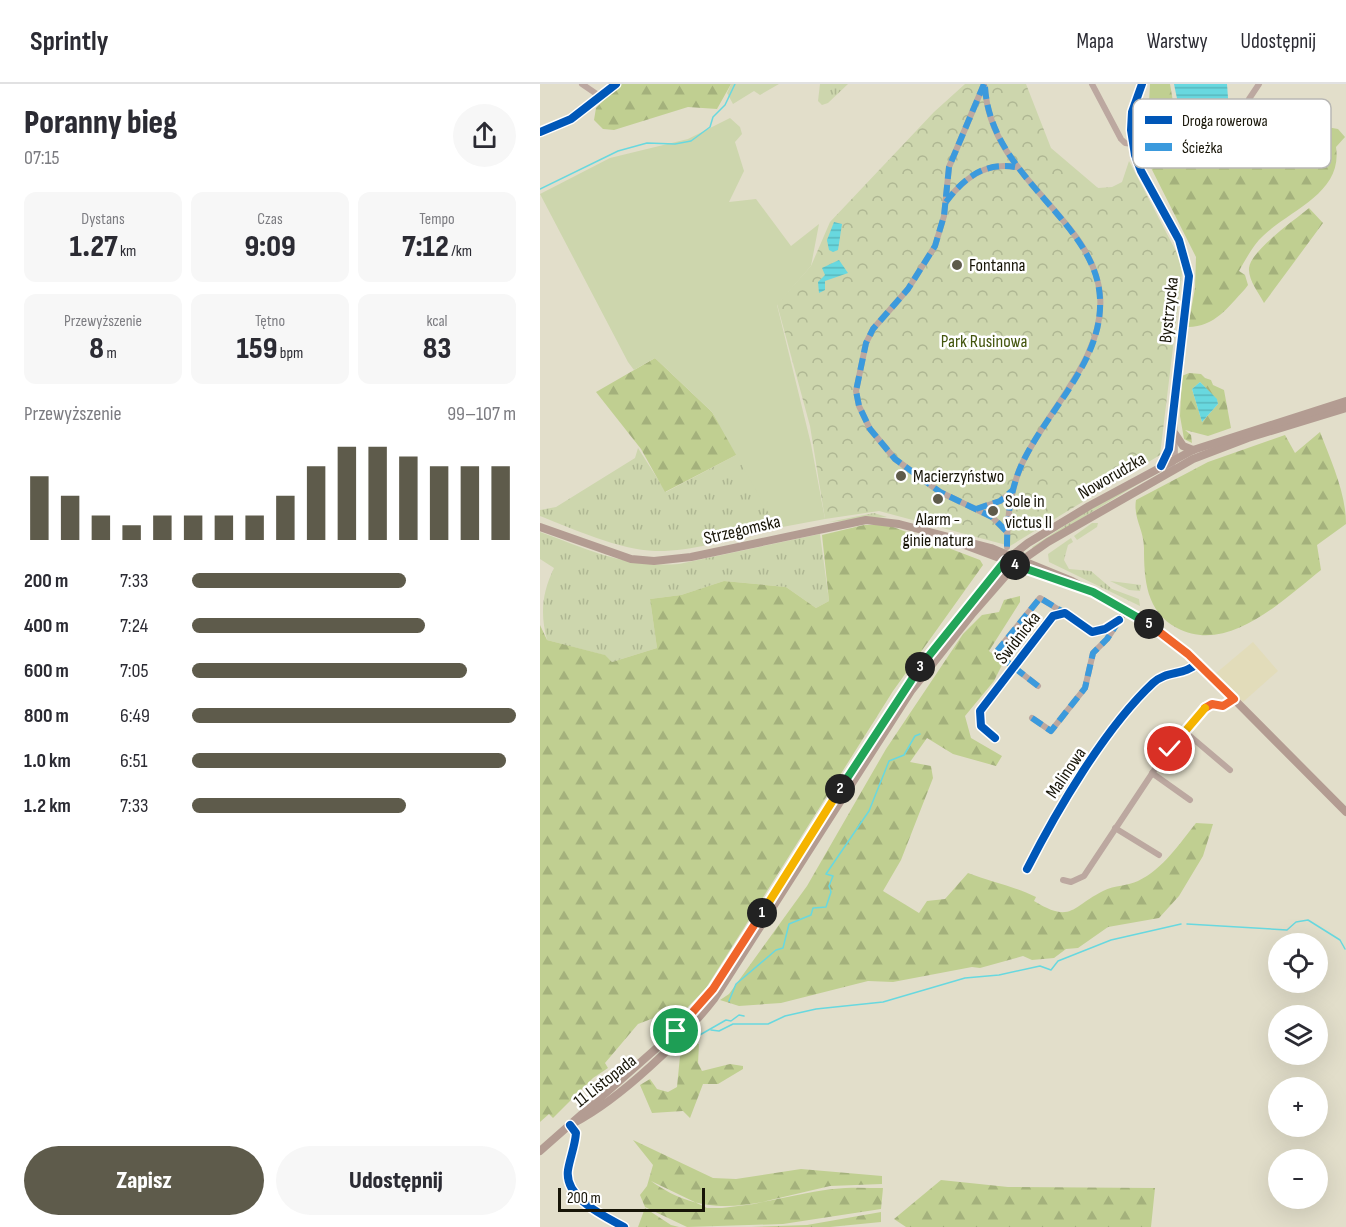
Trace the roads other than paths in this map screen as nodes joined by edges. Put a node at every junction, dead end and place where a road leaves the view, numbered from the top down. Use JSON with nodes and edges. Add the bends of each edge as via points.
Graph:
{"nodes":[{"id":1,"x":582,"y":84,"type":"edge"},
{"id":2,"x":616,"y":84,"type":"edge"},
{"id":3,"x":985,"y":84,"type":"edge"},
{"id":4,"x":1092,"y":84,"type":"edge"},
{"id":5,"x":1142,"y":84,"type":"edge"},
{"id":6,"x":1259,"y":84,"type":"edge"},
{"id":7,"x":601,"y":97,"type":"junction"},
{"id":8,"x":1137,"y":99,"type":"edge"},
{"id":9,"x":1249,"y":99,"type":"dead end"},
{"id":10,"x":1133,"y":109,"type":"edge"},
{"id":11,"x":540,"y":132,"type":"edge"},
{"id":12,"x":1133,"y":144,"type":"joint"},
{"id":13,"x":1016,"y":167,"type":"junction"},
{"id":14,"x":1140,"y":168,"type":"edge"},
{"id":15,"x":946,"y":202,"type":"junction"},
{"id":16,"x":1346,"y":401,"type":"edge"},
{"id":17,"x":1346,"y":408,"type":"edge"},
{"id":18,"x":1173,"y":409,"type":"junction"},
{"id":19,"x":1175,"y":434,"type":"junction"},
{"id":20,"x":1169,"y":449,"type":"junction"},
{"id":21,"x":1193,"y":450,"type":"junction"},
{"id":22,"x":1175,"y":459,"type":"junction"},
{"id":23,"x":1185,"y":463,"type":"junction"},
{"id":24,"x":1161,"y":466,"type":"junction"},
{"id":25,"x":1168,"y":471,"type":"junction"},
{"id":26,"x":1013,"y":490,"type":"junction"},
{"id":27,"x":976,"y":509,"type":"junction"},
{"id":28,"x":540,"y":527,"type":"edge"},
{"id":29,"x":1007,"y":532,"type":"junction"},
{"id":30,"x":952,"y":539,"type":"junction"},
{"id":31,"x":1007,"y":547,"type":"dead end"},
{"id":32,"x":1040,"y":547,"type":"junction"},
{"id":33,"x":992,"y":556,"type":"junction"},
{"id":34,"x":1008,"y":558,"type":"junction"},
{"id":35,"x":1018,"y":562,"type":"junction"},
{"id":36,"x":1041,"y":567,"type":"junction"},
{"id":37,"x":995,"y":572,"type":"junction"},
{"id":38,"x":1093,"y":592,"type":"junction"},
{"id":39,"x":1126,"y":610,"type":"junction"},
{"id":40,"x":1065,"y":613,"type":"junction"},
{"id":41,"x":1119,"y":620,"type":"junction"},
{"id":42,"x":1198,"y":663,"type":"junction"},
{"id":43,"x":1014,"y":667,"type":"junction"},
{"id":44,"x":1038,"y":686,"type":"dead end"},
{"id":45,"x":1234,"y":699,"type":"junction"},
{"id":46,"x":1032,"y":718,"type":"dead end"},
{"id":47,"x":1185,"y":730,"type":"junction"},
{"id":48,"x":995,"y":738,"type":"dead end"},
{"id":49,"x":1230,"y":770,"type":"dead end"},
{"id":50,"x":1152,"y":773,"type":"junction"},
{"id":51,"x":1190,"y":800,"type":"dead end"},
{"id":52,"x":1346,"y":812,"type":"edge"},
{"id":53,"x":1115,"y":828,"type":"junction"},
{"id":54,"x":1159,"y":855,"type":"dead end"},
{"id":55,"x":1027,"y":869,"type":"dead end"},
{"id":56,"x":1063,"y":880,"type":"dead end"},
{"id":57,"x":570,"y":1125,"type":"junction"},
{"id":58,"x":540,"y":1151,"type":"edge"},
{"id":59,"x":624,"y":1227,"type":"edge"}],
"edges":[{"from":1,"to":7,"type":"street"},
{"from":2,"to":7,"type":"street"},
{"from":3,"to":13,"type":"street","via":[[990,116]]},
{"from":3,"to":15,"type":"street","via":[[949,167]]},
{"from":4,"to":12,"type":"street","via":[[1121,139]]},
{"from":5,"to":8,"type":"street","name":"Bystrzycka"},
{"from":6,"to":9,"type":"street"},
{"from":7,"to":11,"type":"street","via":[[571,119]]},
{"from":10,"to":12,"type":"street","name":"Bystrzycka"},
{"from":13,"to":15,"type":"street","via":[[986,168],[965,179]]},
{"from":13,"to":26,"type":"street","via":[[1078,241],[1096,278],[1100,307],[1083,364],[1030,448]]},
{"from":14,"to":18,"type":"street","name":"Bystrzycka","via":[[1179,240],[1189,276]]},
{"from":15,"to":27,"type":"street","via":[[939,235],[928,260],[866,343],[856,386],[857,401],[870,429],[895,459],[940,492]]},
{"from":16,"to":21,"type":"main road","name":"Noworudzka"},
{"from":17,"to":23,"type":"main road","name":"Noworudzka","via":[[1228,444]]},
{"from":18,"to":19,"type":"street","name":"Bystrzycka"},
{"from":18,"to":20,"type":"street","name":"Bystrzycka"},
{"from":19,"to":21,"type":"main road","via":[[1183,446]]},
{"from":19,"to":22,"type":"street","name":"Bystrzycka"},
{"from":20,"to":22,"type":"street"},
{"from":20,"to":24,"type":"street","name":"Bystrzycka"},
{"from":21,"to":22,"type":"main road","name":"Noworudzka"},
{"from":22,"to":23,"type":"street"},
{"from":22,"to":24,"type":"main road","name":"Noworudzka"},
{"from":22,"to":25,"type":"street"},
{"from":23,"to":25,"type":"main road","name":"Noworudzka"},
{"from":24,"to":34,"type":"main road","name":"Noworudzka"},
{"from":25,"to":32,"type":"main road","name":"Noworudzka"},
{"from":26,"to":27,"type":"street","via":[[1000,501]]},
{"from":26,"to":29,"type":"street"},
{"from":27,"to":29,"type":"street","via":[[992,517]]},
{"from":28,"to":30,"type":"main road","name":"Strzegomska","via":[[631,559],[654,561],[691,557],[866,520],[899,524]]},
{"from":29,"to":31,"type":"street"},
{"from":30,"to":33,"type":"main road","name":"Strzegomska"},
{"from":30,"to":34,"type":"main road","name":"Strzegomska","via":[[969,541]]},
{"from":32,"to":35,"type":"main road","name":"Noworudzka"},
{"from":32,"to":36,"type":"main road"},
{"from":33,"to":34,"type":"main road","name":"Strzegomska"},
{"from":33,"to":37,"type":"main road"},
{"from":34,"to":35,"type":"main road"},
{"from":34,"to":37,"type":"main road","name":"11 Listopada"},
{"from":35,"to":36,"type":"main road"},
{"from":35,"to":38,"type":"main road"},
{"from":35,"to":57,"type":"main road","name":"11 Listopada","via":[[911,691],[714,999],[629,1083]]},
{"from":36,"to":38,"type":"main road"},
{"from":37,"to":57,"type":"main road","name":"11 Listopada","via":[[912,677],[710,994],[676,1031]]},
{"from":38,"to":39,"type":"main road"},
{"from":39,"to":41,"type":"street"},
{"from":39,"to":42,"type":"main road"},
{"from":40,"to":41,"type":"street","name":"Świdnicka","via":[[1092,632]]},
{"from":40,"to":43,"type":"street","name":"Świdnicka","via":[[1053,616]]},
{"from":40,"to":43,"type":"street","name":"Świdnicka","via":[[1043,597],[1037,600],[998,650],[997,654]]},
{"from":41,"to":46,"type":"street","via":[[1093,653],[1086,688],[1057,726],[1051,731]]},
{"from":42,"to":45,"type":"main road"},
{"from":42,"to":55,"type":"street","name":"Malinowa","via":[[1185,673],[1160,677],[1124,717],[1073,788]]},
{"from":43,"to":44,"type":"street","name":"Świdnicka"},
{"from":43,"to":48,"type":"street","name":"Świdnicka","via":[[980,711],[981,726]]},
{"from":45,"to":47,"type":"street","via":[[1223,706],[1208,705]]},
{"from":45,"to":52,"type":"main road"},
{"from":47,"to":49,"type":"street"},
{"from":47,"to":50,"type":"street"},
{"from":50,"to":51,"type":"street"},
{"from":50,"to":53,"type":"street"},
{"from":53,"to":54,"type":"street"},
{"from":53,"to":56,"type":"street","via":[[1084,876],[1071,882]]},
{"from":57,"to":58,"type":"main road","name":"11 Listopada"},
{"from":57,"to":59,"type":"street","via":[[576,1133],[567,1173],[571,1187],[593,1209]]}]}
